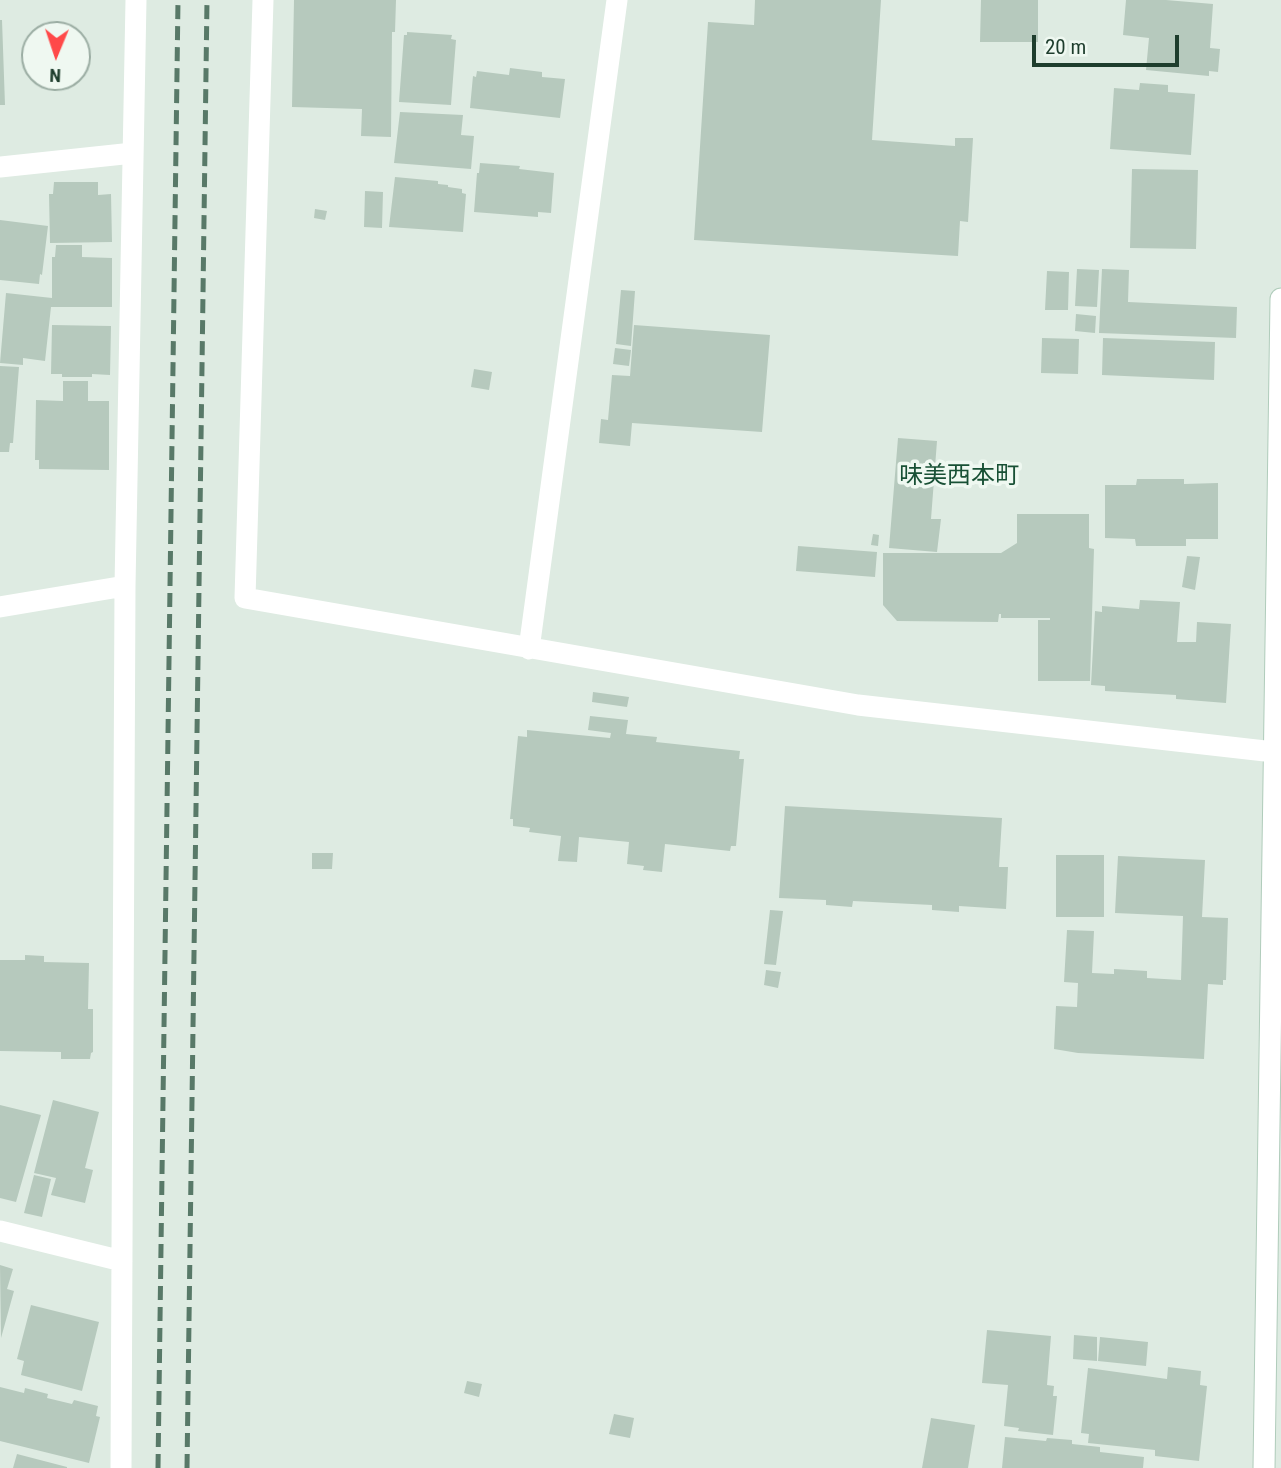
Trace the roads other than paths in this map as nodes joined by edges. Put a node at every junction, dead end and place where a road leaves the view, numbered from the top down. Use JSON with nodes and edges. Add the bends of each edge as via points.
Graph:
{"nodes":[{"id":1,"x":136,"y":0,"type":"edge"},
{"id":2,"x":263,"y":0,"type":"edge"},
{"id":3,"x":617,"y":0,"type":"edge"},
{"id":4,"x":133,"y":153,"type":"junction"},
{"id":5,"x":0,"y":167,"type":"edge"},
{"id":6,"x":1281,"y":299,"type":"edge"},
{"id":7,"x":1281,"y":335,"type":"edge"},
{"id":8,"x":125,"y":586,"type":"junction"},
{"id":9,"x":0,"y":607,"type":"edge"},
{"id":10,"x":529,"y":649,"type":"junction"},
{"id":11,"x":1274,"y":752,"type":"junction"},
{"id":12,"x":0,"y":1231,"type":"edge"},
{"id":13,"x":122,"y":1261,"type":"junction"},
{"id":14,"x":121,"y":1468,"type":"edge"},
{"id":15,"x":1264,"y":1468,"type":"edge"}],
"edges":[{"from":1,"to":4,"type":"street"},
{"from":2,"to":10,"type":"street","via":[[244,598]]},
{"from":3,"to":10,"type":"street"},
{"from":4,"to":5,"type":"street"},
{"from":4,"to":8,"type":"street"},
{"from":6,"to":7,"type":"street"},
{"from":7,"to":11,"type":"street"},
{"from":8,"to":9,"type":"street"},
{"from":8,"to":13,"type":"street"},
{"from":10,"to":11,"type":"street","via":[[858,705]]},
{"from":11,"to":15,"type":"street"},
{"from":12,"to":13,"type":"street"},
{"from":13,"to":14,"type":"street"}]}
